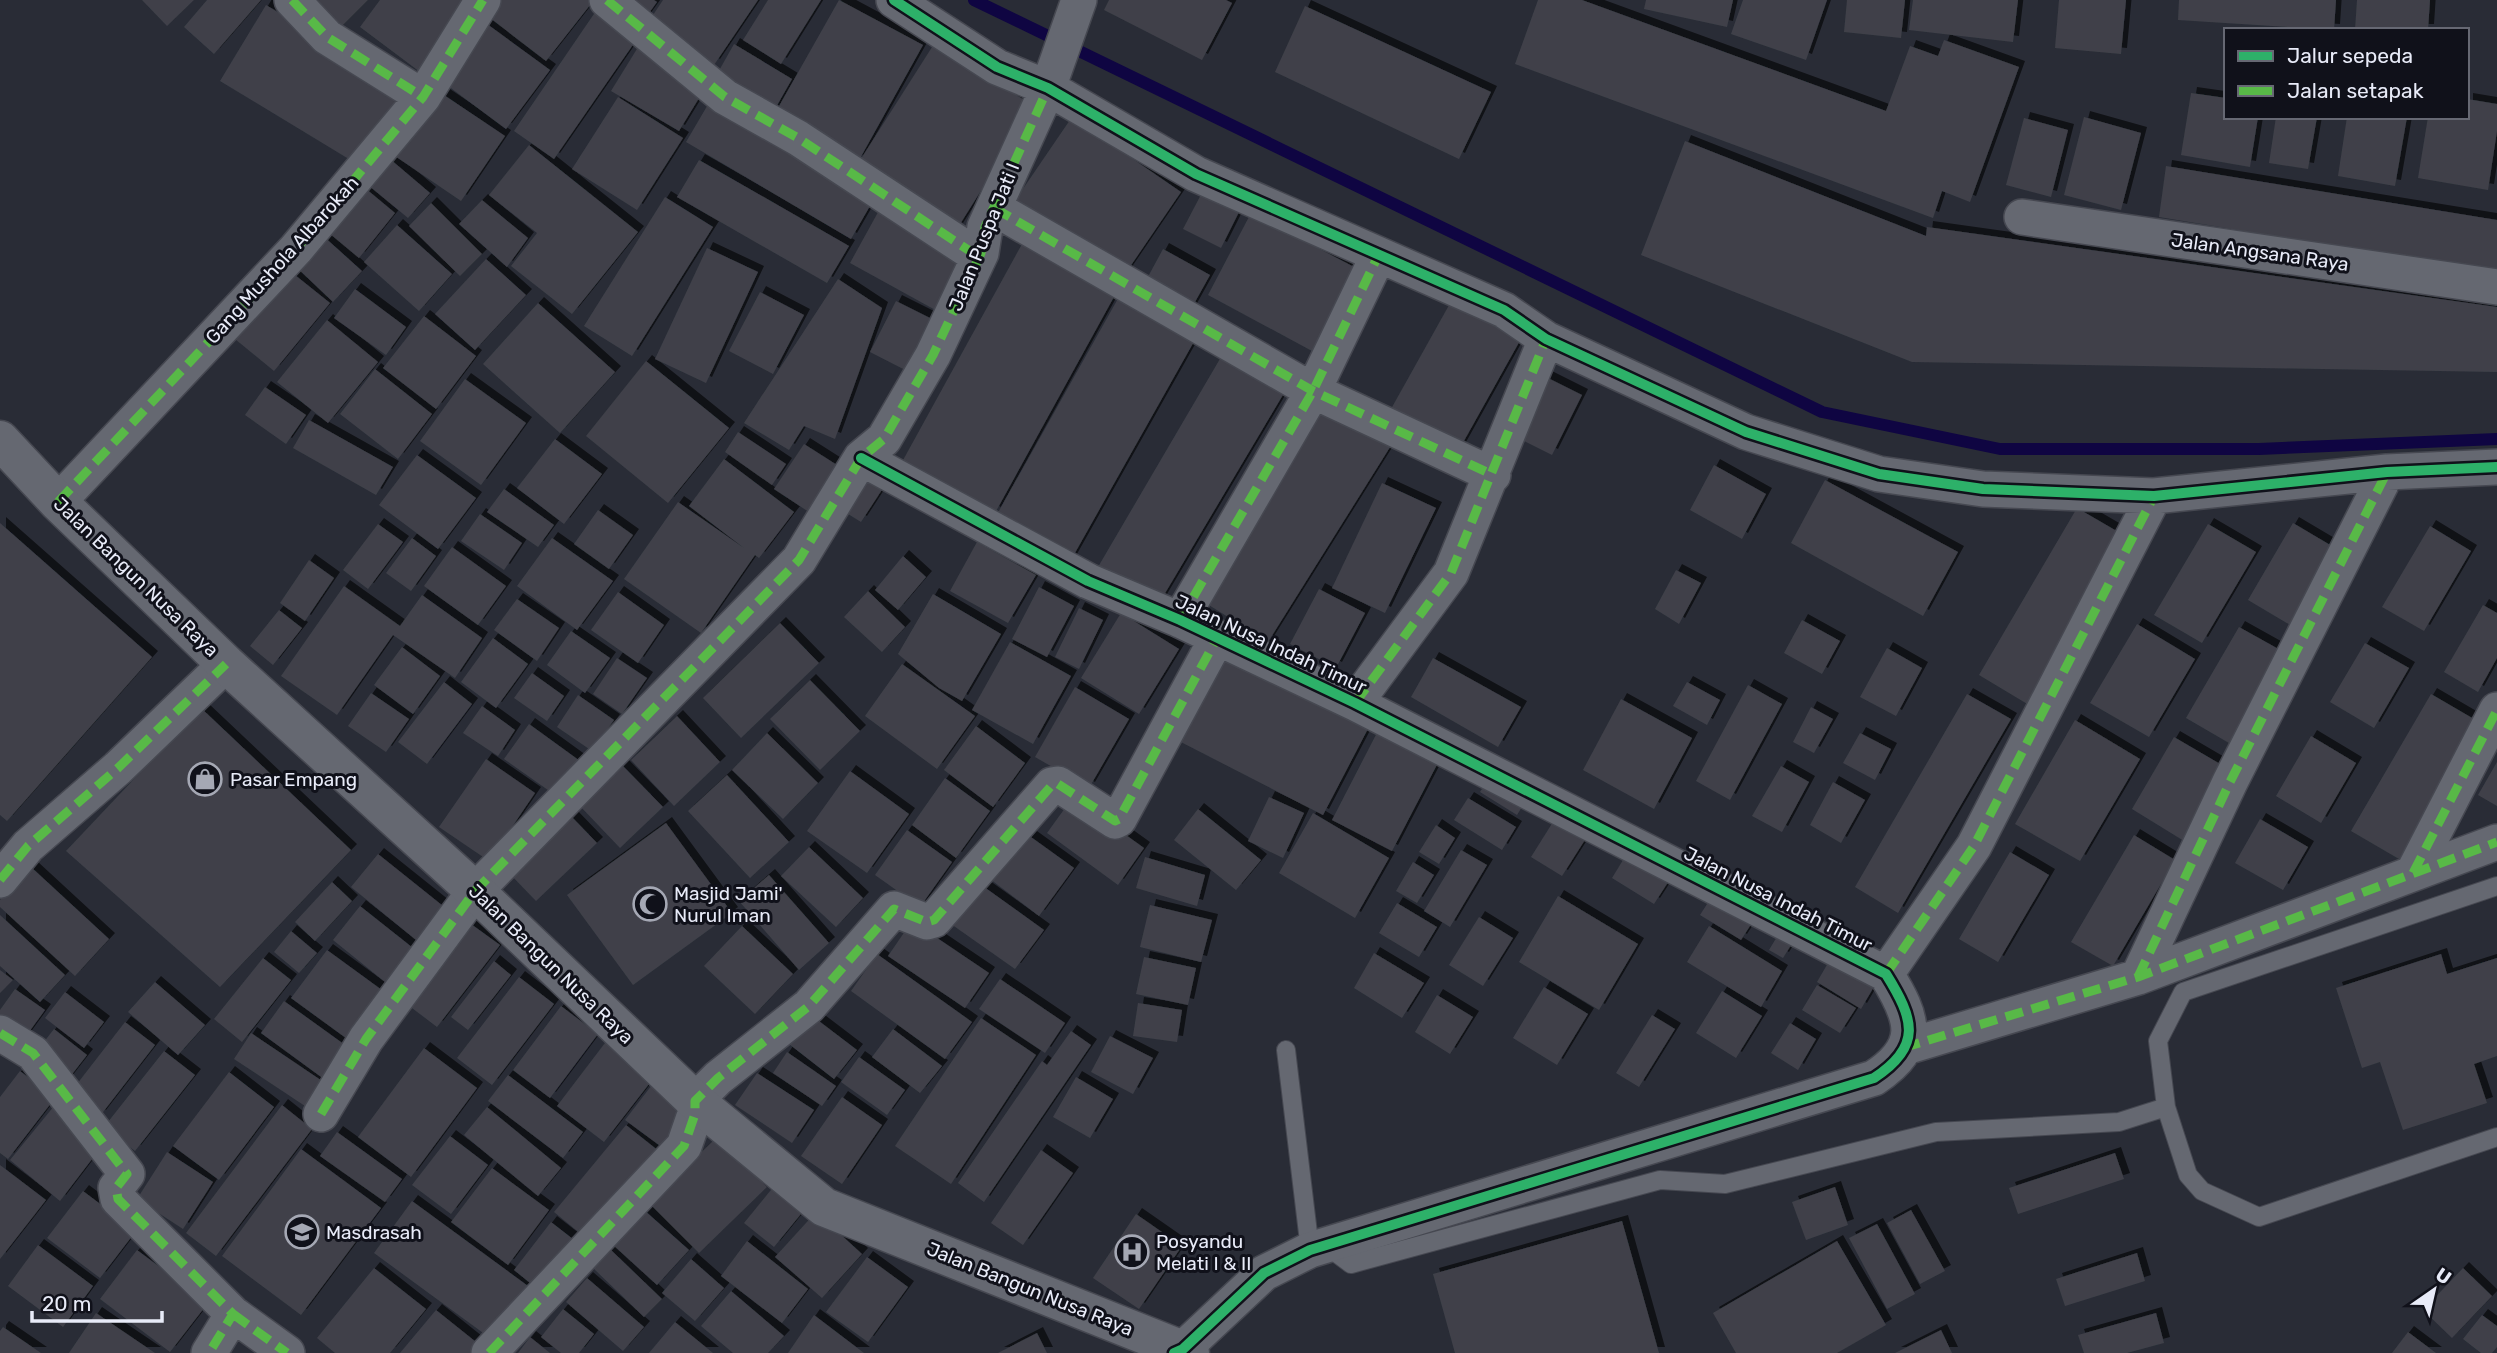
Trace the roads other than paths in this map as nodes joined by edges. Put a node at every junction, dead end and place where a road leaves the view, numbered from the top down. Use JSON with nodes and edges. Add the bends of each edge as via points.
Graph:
{"nodes":[{"id":1,"x":292,"y":0,"type":"edge"},
{"id":2,"x":483,"y":0,"type":"edge"},
{"id":3,"x":607,"y":0,"type":"edge"},
{"id":4,"x":894,"y":0,"type":"edge"},
{"id":5,"x":1076,"y":10,"type":"edge"},
{"id":6,"x":1050,"y":82,"type":"junction"},
{"id":7,"x":423,"y":97,"type":"junction"},
{"id":8,"x":994,"y":208,"type":"junction"},
{"id":9,"x":2022,"y":217,"type":"dead end"},
{"id":10,"x":1378,"y":256,"type":"junction"},
{"id":11,"x":979,"y":257,"type":"junction"},
{"id":12,"x":2497,"y":287,"type":"edge"},
{"id":13,"x":1546,"y":339,"type":"junction"},
{"id":14,"x":1314,"y":391,"type":"junction"},
{"id":15,"x":0,"y":440,"type":"edge"},
{"id":16,"x":861,"y":458,"type":"junction"},
{"id":17,"x":2497,"y":467,"type":"edge"},
{"id":18,"x":2388,"y":472,"type":"junction"},
{"id":19,"x":1493,"y":475,"type":"junction"},
{"id":20,"x":2154,"y":496,"type":"junction"},
{"id":21,"x":58,"y":502,"type":"junction"},
{"id":22,"x":1180,"y":620,"type":"junction"},
{"id":23,"x":1217,"y":638,"type":"junction"},
{"id":24,"x":226,"y":664,"type":"junction"},
{"id":25,"x":1355,"y":704,"type":"junction"},
{"id":26,"x":2497,"y":709,"type":"edge"},
{"id":27,"x":2497,"y":842,"type":"edge"},
{"id":28,"x":2413,"y":873,"type":"junction"},
{"id":29,"x":0,"y":880,"type":"edge"},
{"id":30,"x":2497,"y":886,"type":"edge"},
{"id":31,"x":474,"y":891,"type":"junction"},
{"id":32,"x":1886,"y":974,"type":"junction"},
{"id":33,"x":2138,"y":977,"type":"junction"},
{"id":34,"x":0,"y":1033,"type":"edge"},
{"id":35,"x":1909,"y":1046,"type":"junction"},
{"id":36,"x":1286,"y":1050,"type":"dead end"},
{"id":37,"x":695,"y":1101,"type":"junction"},
{"id":38,"x":2165,"y":1107,"type":"junction"},
{"id":39,"x":321,"y":1114,"type":"dead end"},
{"id":40,"x":2497,"y":1137,"type":"edge"},
{"id":41,"x":1319,"y":1248,"type":"junction"},
{"id":42,"x":233,"y":1314,"type":"junction"},
{"id":43,"x":1182,"y":1351,"type":"edge"},
{"id":44,"x":209,"y":1353,"type":"edge"},
{"id":45,"x":288,"y":1353,"type":"edge"},
{"id":46,"x":489,"y":1353,"type":"edge"}],
"edges":[{"from":1,"to":7,"type":"street","via":[[327,37]]},
{"from":2,"to":7,"type":"street","name":"Gang Mushola Albarokah"},
{"from":3,"to":11,"type":"street","via":[[724,96],[798,138]]},
{"from":4,"to":6,"type":"street","via":[[997,67]]},
{"from":5,"to":6,"type":"street","name":"Jalan Puspa Jati I"},
{"from":6,"to":8,"type":"street","name":"Jalan Puspa Jati I"},
{"from":6,"to":10,"type":"street","via":[[1196,174]]},
{"from":7,"to":21,"type":"street","name":"Gang Mushola Albarokah","via":[[296,249]]},
{"from":8,"to":11,"type":"street","name":"Jalan Puspa Jati I"},
{"from":8,"to":14,"type":"street"},
{"from":9,"to":12,"type":"street","name":"Jalan Angsana Raya"},
{"from":10,"to":13,"type":"street","via":[[1504,310]]},
{"from":10,"to":14,"type":"street"},
{"from":11,"to":16,"type":"street","name":"Jalan Puspa Jati I","via":[[933,355],[884,439]]},
{"from":13,"to":19,"type":"street"},
{"from":13,"to":20,"type":"street","via":[[1746,432],[1879,474],[1983,489]]},
{"from":14,"to":19,"type":"street"},
{"from":14,"to":22,"type":"street"},
{"from":15,"to":21,"type":"street","name":"Jalan Bangun Nusa Raya"},
{"from":16,"to":22,"type":"street","name":"Jalan Nusa Indah Timur","via":[[1088,581]]},
{"from":16,"to":31,"type":"street","name":"Jalan Puspa Jati I","via":[[799,560]]},
{"from":17,"to":18,"type":"street"},
{"from":18,"to":20,"type":"street"},
{"from":18,"to":33,"type":"street","via":[[2230,782]]},
{"from":19,"to":25,"type":"street","via":[[1451,573]]},
{"from":20,"to":32,"type":"street","via":[[1974,846]]},
{"from":21,"to":24,"type":"street","name":"Jalan Bangun Nusa Raya"},
{"from":22,"to":23,"type":"street","name":"Jalan Nusa Indah Timur"},
{"from":23,"to":25,"type":"street","name":"Jalan Nusa Indah Timur"},
{"from":23,"to":37,"type":"street","via":[[1119,818],[1115,821],[1058,784],[1052,785],[934,920],[927,922],[894,909],[809,1006]]},
{"from":24,"to":29,"type":"street","via":[[28,846]]},
{"from":24,"to":31,"type":"street","name":"Jalan Bangun Nusa Raya"},
{"from":25,"to":32,"type":"street","name":"Jalan Nusa Indah Timur"},
{"from":26,"to":28,"type":"street"},
{"from":27,"to":28,"type":"street"},
{"from":28,"to":33,"type":"street"},
{"from":30,"to":38,"type":"lane","via":[[2183,992],[2158,1041]]},
{"from":31,"to":37,"type":"street","name":"Jalan Bangun Nusa Raya"},
{"from":31,"to":39,"type":"street","name":"Jalan Puspa Jati I","via":[[366,1039]]},
{"from":32,"to":35,"type":"street","name":"Jalan Nusa Indah Timur","via":[[1901,997]]},
{"from":33,"to":35,"type":"street"},
{"from":34,"to":42,"type":"street","via":[[33,1054],[127,1174],[116,1188],[118,1199]]},
{"from":35,"to":41,"type":"street","via":[[1896,1064],[1874,1078]]},
{"from":36,"to":41,"type":"lane"},
{"from":37,"to":43,"type":"street","name":"Jalan Bangun Nusa Raya","via":[[824,1207]]},
{"from":37,"to":46,"type":"street","via":[[684,1146]]},
{"from":38,"to":40,"type":"lane","via":[[2188,1175],[2203,1191],[2259,1217]]},
{"from":38,"to":41,"type":"lane","via":[[2119,1122],[1936,1132],[1726,1184],[1660,1180],[1351,1264]]},
{"from":41,"to":43,"type":"street","via":[[1264,1273]]},
{"from":42,"to":44,"type":"street"},
{"from":42,"to":45,"type":"street"}]}
